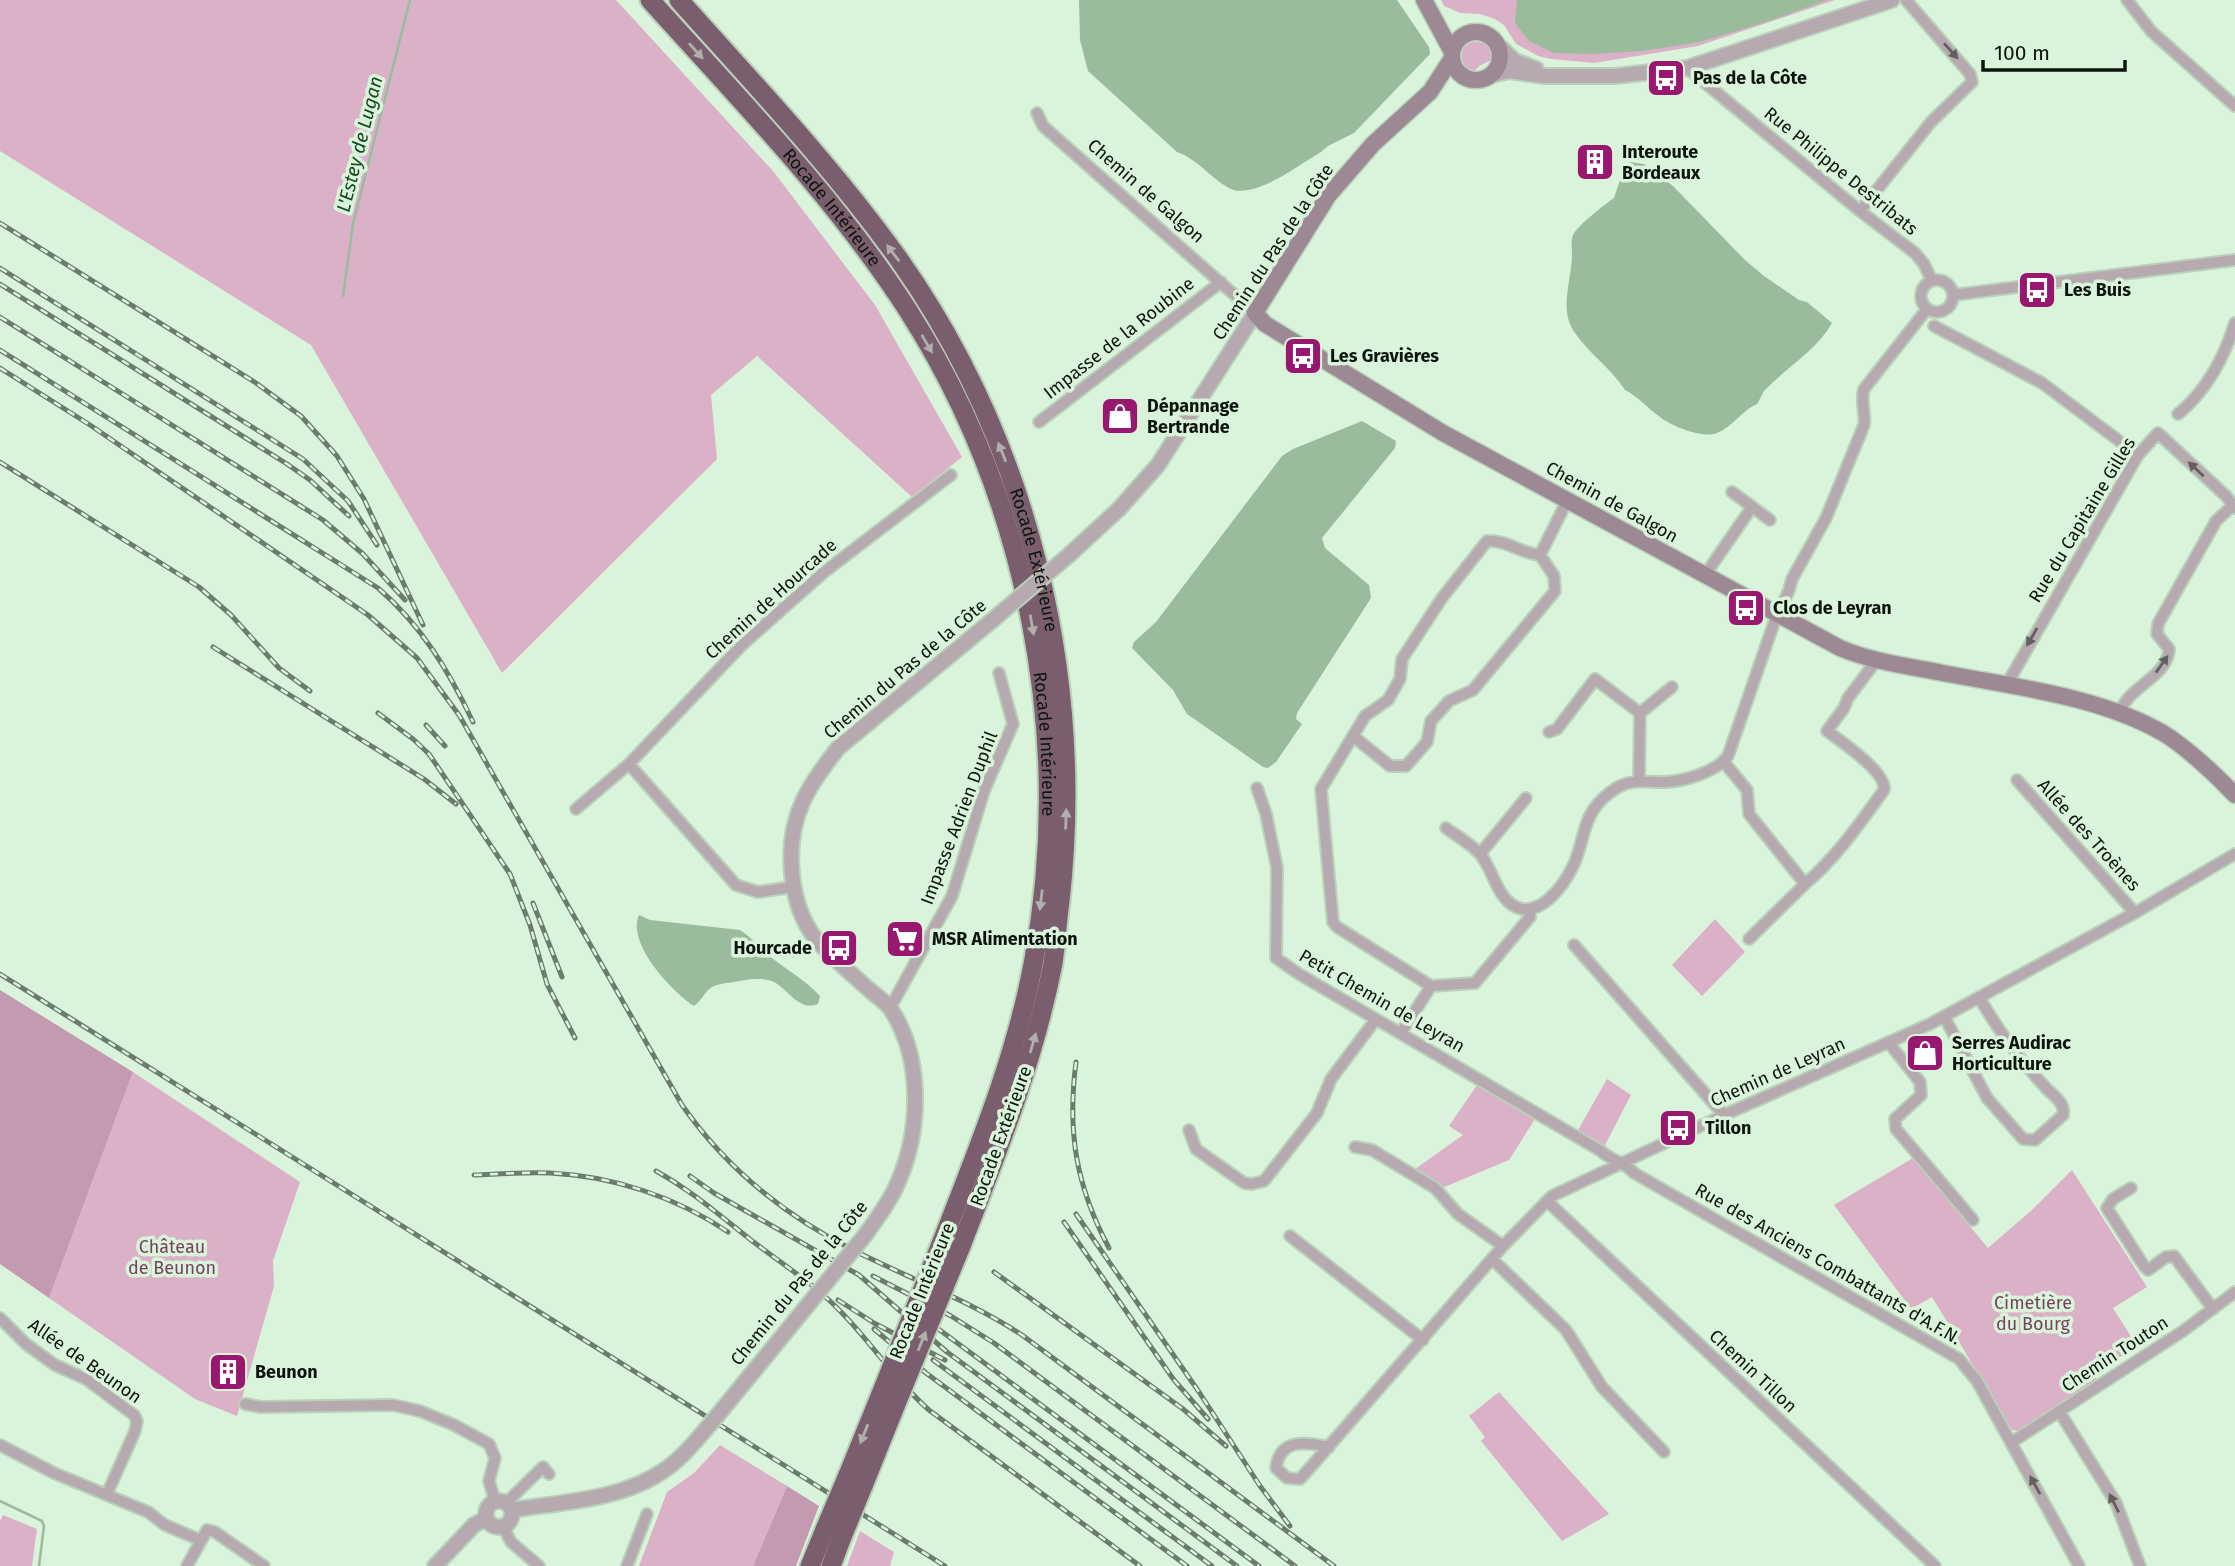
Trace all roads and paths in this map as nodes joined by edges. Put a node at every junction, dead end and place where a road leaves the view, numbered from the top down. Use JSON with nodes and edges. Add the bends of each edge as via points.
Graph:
{"nodes":[{"id":1,"x":650,"y":0,"type":"edge"},
{"id":2,"x":679,"y":0,"type":"edge"},
{"id":3,"x":1424,"y":0,"type":"edge"},
{"id":4,"x":1892,"y":0,"type":"edge"},
{"id":5,"x":1906,"y":0,"type":"edge"},
{"id":6,"x":2127,"y":0,"type":"edge"},
{"id":7,"x":1434,"y":16,"type":"junction"},
{"id":8,"x":1472,"y":32,"type":"junction"},
{"id":9,"x":1499,"y":46,"type":"junction"},
{"id":10,"x":1452,"y":55,"type":"junction"},
{"id":11,"x":1687,"y":68,"type":"junction"},
{"id":12,"x":1491,"y":75,"type":"junction"},
{"id":13,"x":1561,"y":77,"type":"junction"},
{"id":14,"x":1467,"y":78,"type":"junction"},
{"id":15,"x":1430,"y":92,"type":"junction"},
{"id":16,"x":2235,"y":106,"type":"edge"},
{"id":17,"x":1037,"y":113,"type":"dead end"},
{"id":18,"x":1860,"y":211,"type":"junction"},
{"id":19,"x":2235,"y":260,"type":"edge"},
{"id":20,"x":1932,"y":281,"type":"junction"},
{"id":21,"x":1221,"y":282,"type":"junction"},
{"id":22,"x":1953,"y":295,"type":"junction"},
{"id":23,"x":1927,"y":309,"type":"junction"},
{"id":24,"x":1255,"y":313,"type":"junction"},
{"id":25,"x":2235,"y":323,"type":"edge"},
{"id":26,"x":1934,"y":327,"type":"dead end"},
{"id":27,"x":2178,"y":414,"type":"dead end"},
{"id":28,"x":1039,"y":422,"type":"dead end"},
{"id":29,"x":2138,"y":455,"type":"junction"},
{"id":30,"x":951,"y":475,"type":"dead end"},
{"id":31,"x":1732,"y":492,"type":"dead end"},
{"id":32,"x":1568,"y":499,"type":"junction"},
{"id":33,"x":1752,"y":506,"type":"junction"},
{"id":34,"x":2234,"y":506,"type":"edge"},
{"id":35,"x":1770,"y":520,"type":"dead end"},
{"id":36,"x":1539,"y":555,"type":"junction"},
{"id":37,"x":1705,"y":575,"type":"junction"},
{"id":38,"x":1778,"y":614,"type":"junction"},
{"id":39,"x":1876,"y":661,"type":"junction"},
{"id":40,"x":999,"y":673,"type":"dead end"},
{"id":41,"x":2007,"y":684,"type":"junction"},
{"id":42,"x":1672,"y":687,"type":"dead end"},
{"id":43,"x":1640,"y":713,"type":"junction"},
{"id":44,"x":2119,"y":714,"type":"junction"},
{"id":45,"x":1549,"y":732,"type":"dead end"},
{"id":46,"x":1353,"y":736,"type":"junction"},
{"id":47,"x":1724,"y":762,"type":"junction"},
{"id":48,"x":629,"y":764,"type":"junction"},
{"id":49,"x":1639,"y":780,"type":"junction"},
{"id":50,"x":2017,"y":780,"type":"dead end"},
{"id":51,"x":1257,"y":788,"type":"dead end"},
{"id":52,"x":2235,"y":795,"type":"edge"},
{"id":53,"x":1526,"y":798,"type":"dead end"},
{"id":54,"x":576,"y":809,"type":"dead end"},
{"id":55,"x":1446,"y":828,"type":"dead end"},
{"id":56,"x":1480,"y":854,"type":"junction"},
{"id":57,"x":2235,"y":854,"type":"edge"},
{"id":58,"x":1805,"y":884,"type":"junction"},
{"id":59,"x":793,"y":887,"type":"junction"},
{"id":60,"x":1531,"y":910,"type":"junction"},
{"id":61,"x":2135,"y":913,"type":"junction"},
{"id":62,"x":1749,"y":939,"type":"dead end"},
{"id":63,"x":1574,"y":945,"type":"dead end"},
{"id":64,"x":1431,"y":986,"type":"junction"},
{"id":65,"x":1979,"y":996,"type":"junction"},
{"id":66,"x":890,"y":1008,"type":"junction"},
{"id":67,"x":1944,"y":1016,"type":"junction"},
{"id":68,"x":1376,"y":1018,"type":"junction"},
{"id":69,"x":1401,"y":1033,"type":"junction"},
{"id":70,"x":1889,"y":1043,"type":"junction"},
{"id":71,"x":1724,"y":1115,"type":"junction"},
{"id":72,"x":1189,"y":1130,"type":"dead end"},
{"id":73,"x":1355,"y":1147,"type":"dead end"},
{"id":74,"x":1619,"y":1163,"type":"junction"},
{"id":75,"x":2131,"y":1188,"type":"dead end"},
{"id":76,"x":1546,"y":1201,"type":"junction"},
{"id":77,"x":1973,"y":1220,"type":"dead end"},
{"id":78,"x":1290,"y":1236,"type":"dead end"},
{"id":79,"x":1503,"y":1246,"type":"junction"},
{"id":80,"x":1492,"y":1259,"type":"junction"},
{"id":81,"x":2235,"y":1293,"type":"edge"},
{"id":82,"x":2213,"y":1309,"type":"junction"},
{"id":83,"x":0,"y":1318,"type":"edge"},
{"id":84,"x":1423,"y":1340,"type":"junction"},
{"id":85,"x":889,"y":1399,"type":"junction"},
{"id":86,"x":246,"y":1404,"type":"dead end"},
{"id":87,"x":2059,"y":1411,"type":"junction"},
{"id":88,"x":2012,"y":1442,"type":"junction"},
{"id":89,"x":0,"y":1445,"type":"edge"},
{"id":90,"x":1329,"y":1447,"type":"junction"},
{"id":91,"x":1664,"y":1452,"type":"dead end"},
{"id":92,"x":549,"y":1474,"type":"dead end"},
{"id":93,"x":107,"y":1493,"type":"junction"},
{"id":94,"x":504,"y":1505,"type":"junction"},
{"id":95,"x":647,"y":1514,"type":"dead end"},
{"id":96,"x":487,"y":1518,"type":"junction"},
{"id":97,"x":503,"y":1525,"type":"junction"},
{"id":98,"x":834,"y":1532,"type":"junction"},
{"id":99,"x":201,"y":1540,"type":"junction"},
{"id":100,"x":187,"y":1566,"type":"edge"},
{"id":101,"x":264,"y":1566,"type":"edge"},
{"id":102,"x":435,"y":1566,"type":"edge"},
{"id":103,"x":539,"y":1566,"type":"edge"},
{"id":104,"x":627,"y":1566,"type":"edge"},
{"id":105,"x":810,"y":1566,"type":"edge"},
{"id":106,"x":831,"y":1566,"type":"edge"},
{"id":107,"x":1935,"y":1566,"type":"edge"},
{"id":108,"x":2080,"y":1566,"type":"edge"},
{"id":109,"x":2140,"y":1566,"type":"edge"}],
"edges":[{"from":1,"to":85,"type":"highway","name":"Rocade Intérieure","one_way":true,"bridge":true,"via":[[804,174],[879,269],[946,376],[984,461],[1019,566],[1041,679],[1047,768],[1046,859],[1034,959],[1016,1037]]},
{"from":85,"to":2,"type":"highway","name":"Rocade Extérieure","one_way":true,"bridge":true,"via":[[961,1246],[1034,1042],[1053,961],[1064,861],[1067,770],[1059,677],[1049,611],[1020,499],[963,366],[898,259],[844,189]]},
{"from":3,"to":7,"type":"main road"},
{"from":4,"to":11,"type":"street"},
{"from":5,"to":18,"type":"street","one_way":true,"via":[[1972,82],[1924,130]]},
{"from":6,"to":16,"type":"street","via":[[2151,31]]},
{"from":7,"to":8,"type":"main road","via":[[1451,27]]},
{"from":7,"to":10,"type":"main road"},
{"from":8,"to":9,"type":"main road","via":[[1488,34]]},
{"from":8,"to":10,"type":"main road","via":[[1457,41]]},
{"from":9,"to":12,"type":"main road","via":[[1500,62]]},
{"from":9,"to":13,"type":"street","via":[[1515,61]]},
{"from":10,"to":14,"type":"main road","via":[[1456,68]]},
{"from":10,"to":15,"type":"main road","name":"Chemin du Pas de la Côte"},
{"from":11,"to":13,"type":"street"},
{"from":11,"to":18,"type":"street","name":"Rue Philippe Destribats"},
{"from":12,"to":13,"type":"street","via":[[1509,71]]},
{"from":12,"to":14,"type":"main road"},
{"from":14,"to":15,"type":"main road","name":"Chemin du Pas de la Côte"},
{"from":15,"to":24,"type":"main road","name":"Chemin du Pas de la Côte","via":[[1341,180]]},
{"from":17,"to":21,"type":"street","name":"Chemin de Galgon","via":[[1052,135]]},
{"from":18,"to":20,"type":"street","name":"Rue Philippe Destribats","via":[[1915,253]]},
{"from":19,"to":22,"type":"street"},
{"from":20,"to":22,"type":"street","via":[[1946,282]]},
{"from":20,"to":23,"type":"street","via":[[1921,293]]},
{"from":21,"to":24,"type":"street","name":"Chemin de Galgon"},
{"from":21,"to":28,"type":"street","name":"Impasse de la Roubine"},
{"from":22,"to":23,"type":"street","via":[[1947,309]]},
{"from":23,"to":38,"type":"street","via":[[1864,389],[1864,425],[1826,518],[1796,568]]},
{"from":24,"to":32,"type":"main road","name":"Chemin de Galgon","via":[[1281,334],[1443,433]]},
{"from":24,"to":59,"type":"street","name":"Chemin du Pas de la Côte","bridge":true,"via":[[1158,465],[1119,509],[838,748],[802,803],[791,846]]},
{"from":25,"to":27,"type":"street","via":[[2216,369],[2192,403]]},
{"from":26,"to":29,"type":"street","via":[[2042,383]]},
{"from":34,"to":29,"type":"street","name":"Rue du Capitaine Gilles","one_way":true,"via":[[2158,433]]},
{"from":29,"to":41,"type":"street","name":"Rue du Capitaine Gilles","one_way":true},
{"from":30,"to":48,"type":"street","name":"Chemin de Hourcade","via":[[773,617]]},
{"from":31,"to":33,"type":"street"},
{"from":32,"to":36,"type":"street"},
{"from":32,"to":37,"type":"main road","name":"Chemin de Galgon"},
{"from":33,"to":35,"type":"street"},
{"from":33,"to":37,"type":"street"},
{"from":44,"to":34,"type":"street","one_way":true,"via":[[2131,693],[2167,660],[2169,649],[2157,634],[2158,624],[2216,521]]},
{"from":36,"to":46,"type":"street","via":[[1524,553],[1502,540],[1487,541],[1402,659],[1400,680],[1388,700],[1365,716]]},
{"from":36,"to":46,"type":"street","via":[[1555,576],[1555,591],[1473,690],[1449,701],[1431,721],[1427,742],[1406,766],[1390,766]]},
{"from":37,"to":38,"type":"main road","name":"Chemin de Galgon"},
{"from":38,"to":39,"type":"main road","name":"Chemin de Galgon","via":[[1840,648]]},
{"from":38,"to":47,"type":"street"},
{"from":39,"to":41,"type":"main road","name":"Chemin de Galgon"},
{"from":39,"to":58,"type":"street","via":[[1827,731],[1865,761],[1883,781],[1884,790]]},
{"from":40,"to":66,"type":"street","name":"Impasse Adrien Duphil","via":[[1013,724],[984,791],[952,896]]},
{"from":41,"to":44,"type":"main road","name":"Chemin de Galgon","via":[[2052,692]]},
{"from":42,"to":43,"type":"street"},
{"from":43,"to":45,"type":"street","via":[[1595,679],[1557,729]]},
{"from":43,"to":49,"type":"street"},
{"from":44,"to":52,"type":"main road","name":"Chemin de Galgon","via":[[2163,733]]},
{"from":46,"to":64,"type":"street","via":[[1321,789],[1333,922]]},
{"from":47,"to":49,"type":"street","via":[[1673,781]]},
{"from":47,"to":58,"type":"street","via":[[1747,790],[1749,814]]},
{"from":48,"to":54,"type":"street","name":"Chemin de Hourcade"},
{"from":48,"to":59,"type":"street","via":[[736,885],[758,891]]},
{"from":49,"to":60,"type":"street","via":[[1620,786],[1594,809],[1574,865],[1545,902]]},
{"from":50,"to":61,"type":"street","name":"Allée des Troènes"},
{"from":51,"to":68,"type":"street","name":"Petit Chemin de Leyran","via":[[1277,869],[1276,958]]},
{"from":53,"to":56,"type":"street"},
{"from":55,"to":56,"type":"street"},
{"from":56,"to":60,"type":"street","via":[[1507,901]]},
{"from":57,"to":61,"type":"street","name":"Chemin de Leyran"},
{"from":58,"to":62,"type":"street"},
{"from":59,"to":66,"type":"street","name":"Chemin du Pas de la Côte","via":[[819,943]]},
{"from":60,"to":64,"type":"street","via":[[1531,917],[1475,983]]},
{"from":61,"to":65,"type":"street","name":"Chemin de Leyran"},
{"from":63,"to":71,"type":"street"},
{"from":64,"to":69,"type":"street"},
{"from":65,"to":67,"type":"street","name":"Chemin de Leyran"},
{"from":65,"to":67,"type":"street","via":[[2000,1034],[2062,1103],[2059,1120],[2035,1140],[2023,1139],[1987,1098]]},
{"from":66,"to":94,"type":"street","name":"Chemin du Pas de la Côte","bridge":true,"via":[[908,1043],[914,1082],[913,1129],[899,1181],[866,1234],[672,1465],[642,1483],[611,1493]]},
{"from":67,"to":70,"type":"street","name":"Chemin de Leyran"},
{"from":68,"to":69,"type":"street","name":"Petit Chemin de Leyran"},
{"from":68,"to":72,"type":"street","via":[[1331,1079],[1317,1113],[1264,1181],[1244,1183],[1196,1149]]},
{"from":69,"to":74,"type":"street","name":"Petit Chemin de Leyran"},
{"from":70,"to":71,"type":"street","name":"Chemin de Leyran"},
{"from":70,"to":77,"type":"street","via":[[1920,1082],[1921,1095],[1895,1119],[1896,1129]]},
{"from":71,"to":74,"type":"street","name":"Chemin de Leyran"},
{"from":73,"to":79,"type":"street","via":[[1373,1150],[1435,1188],[1458,1214]]},
{"from":74,"to":76,"type":"street","name":"Chemin de Leyran"},
{"from":74,"to":88,"type":"street","name":"Rue des Anciens Combattants d'A.F.N.","via":[[1959,1359]]},
{"from":75,"to":82,"type":"street","via":[[2107,1208],[2144,1266],[2148,1270],[2174,1256]]},
{"from":76,"to":79,"type":"street","name":"Chemin de Leyran"},
{"from":76,"to":107,"type":"street","name":"Chemin Tillon"},
{"from":78,"to":84,"type":"street"},
{"from":79,"to":80,"type":"street","name":"Chemin de Leyran"},
{"from":80,"to":84,"type":"street","name":"Chemin de Leyran"},
{"from":80,"to":91,"type":"street","via":[[1566,1330],[1602,1387]]},
{"from":81,"to":82,"type":"street","name":"Chemin Touton"},
{"from":82,"to":87,"type":"street","name":"Chemin Touton"},
{"from":83,"to":93,"type":"street","name":"Allée de Beunon","via":[[26,1344],[86,1379],[134,1415],[135,1431]]},
{"from":84,"to":90,"type":"street","name":"Chemin de Leyran"},
{"from":85,"to":98,"type":"highway","name":"Rocade Intérieure","bridge":true},
{"from":86,"to":94,"type":"street","via":[[261,1408],[393,1405],[420,1411],[489,1444],[495,1458],[489,1481]]},
{"from":87,"to":88,"type":"street","name":"Chemin Touton"},
{"from":109,"to":87,"type":"street","one_way":true,"via":[[2116,1503]]},
{"from":108,"to":88,"type":"street","name":"Rue des Anciens Combattants d'A.F.N.","one_way":true},
{"from":89,"to":93,"type":"street","via":[[46,1470]]},
{"from":90,"to":90,"type":"street","name":"Chemin de Leyran","via":[[1300,1479],[1287,1478],[1276,1468],[1278,1458],[1298,1443]]},
{"from":92,"to":94,"type":"street","via":[[543,1467]]},
{"from":93,"to":99,"type":"street"},
{"from":94,"to":96,"type":"street","via":[[487,1508]]},
{"from":94,"to":97,"type":"street","via":[[511,1518]]},
{"from":95,"to":104,"type":"street"},
{"from":96,"to":97,"type":"street","via":[[493,1525]]},
{"from":96,"to":102,"type":"street","via":[[474,1525]]},
{"from":97,"to":103,"type":"street","via":[[514,1545]]},
{"from":98,"to":105,"type":"highway","name":"Rocade Intérieure"},
{"from":98,"to":106,"type":"highway"},
{"from":99,"to":100,"type":"street"},
{"from":99,"to":101,"type":"street","via":[[207,1530],[215,1532]]}]}
